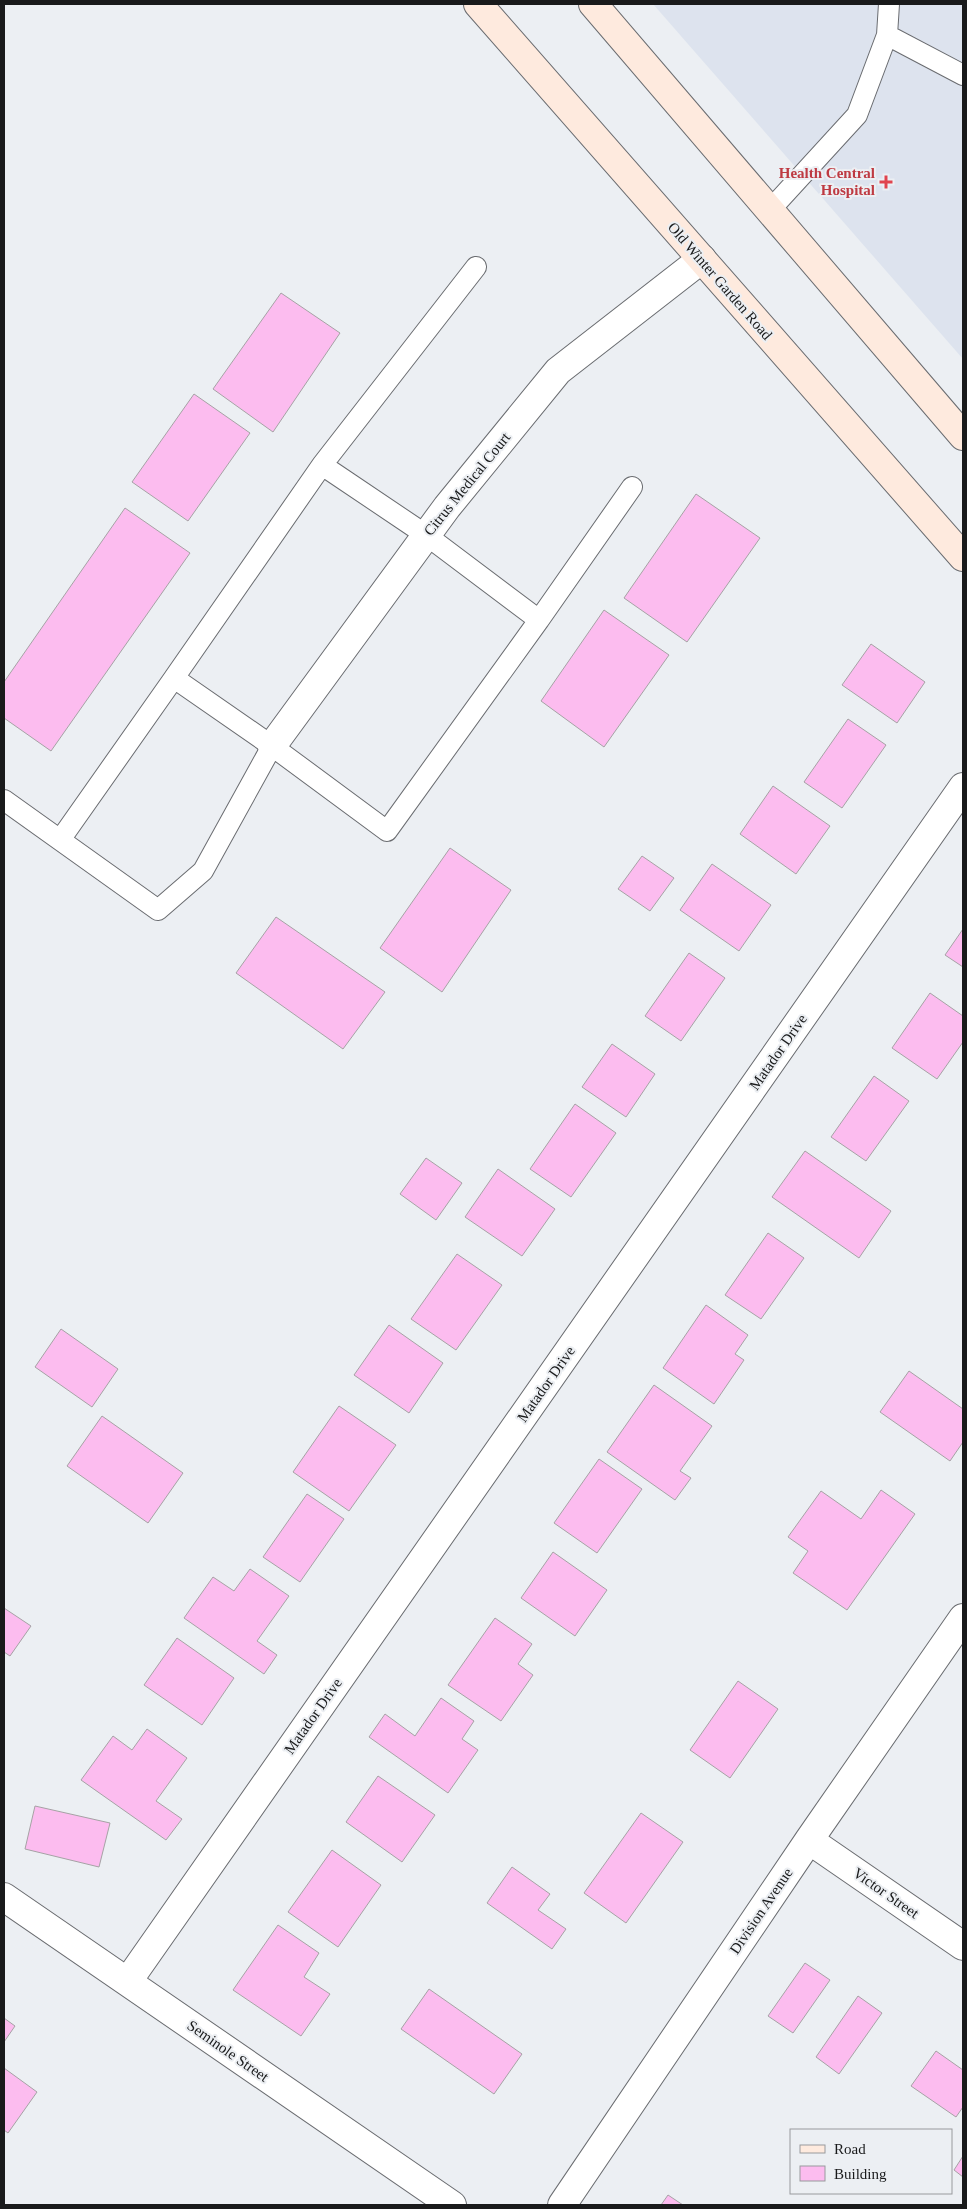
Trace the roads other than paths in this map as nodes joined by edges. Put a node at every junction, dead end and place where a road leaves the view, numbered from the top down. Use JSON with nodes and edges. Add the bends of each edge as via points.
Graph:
{"nodes":[{"id":1,"x":478,"y":4,"type":"edge"},
{"id":2,"x":593,"y":4,"type":"edge"},
{"id":3,"x":889,"y":4,"type":"edge"},
{"id":4,"x":887,"y":35,"type":"junction"},
{"id":5,"x":963,"y":75,"type":"edge"},
{"id":6,"x":770,"y":210,"type":"junction"},
{"id":7,"x":702,"y":259,"type":"junction"},
{"id":8,"x":476,"y":267,"type":"dead end"},
{"id":9,"x":963,"y":436,"type":"edge"},
{"id":10,"x":322,"y":466,"type":"junction"},
{"id":11,"x":632,"y":487,"type":"dead end"},
{"id":12,"x":426,"y":535,"type":"junction"},
{"id":13,"x":963,"y":558,"type":"edge"},
{"id":14,"x":539,"y":620,"type":"junction"},
{"id":15,"x":174,"y":678,"type":"junction"},
{"id":16,"x":272,"y":746,"type":"junction"},
{"id":17,"x":963,"y":787,"type":"edge"},
{"id":18,"x":4,"y":800,"type":"edge"},
{"id":19,"x":60,"y":840,"type":"junction"},
{"id":20,"x":963,"y":1618,"type":"edge"},
{"id":21,"x":809,"y":1840,"type":"junction"},
{"id":22,"x":4,"y":1897,"type":"edge"},
{"id":23,"x":963,"y":1946,"type":"edge"},
{"id":24,"x":128,"y":1982,"type":"junction"},
{"id":25,"x":452,"y":2205,"type":"edge"},
{"id":26,"x":562,"y":2205,"type":"edge"}],
"edges":[{"from":1,"to":7,"type":"main road","name":"Old Winter Garden Road"},
{"from":2,"to":6,"type":"main road"},
{"from":3,"to":4,"type":"lane"},
{"from":4,"to":5,"type":"lane"},
{"from":4,"to":6,"type":"lane","via":[[857,115]]},
{"from":6,"to":9,"type":"main road"},
{"from":7,"to":12,"type":"street","name":"Citrus Medical Court","via":[[558,371]]},
{"from":7,"to":13,"type":"main road","name":"Old Winter Garden Road"},
{"from":8,"to":10,"type":"lane"},
{"from":10,"to":12,"type":"lane"},
{"from":10,"to":15,"type":"lane"},
{"from":11,"to":14,"type":"lane"},
{"from":12,"to":14,"type":"lane"},
{"from":12,"to":16,"type":"street","name":"Citrus Medical Court"},
{"from":14,"to":16,"type":"lane","via":[[387,831]]},
{"from":15,"to":16,"type":"lane"},
{"from":15,"to":19,"type":"lane"},
{"from":16,"to":19,"type":"lane","via":[[203,871],[158,910]]},
{"from":17,"to":24,"type":"street","name":"Matador Drive"},
{"from":18,"to":19,"type":"lane"},
{"from":20,"to":21,"type":"street","name":"Division Avenue"},
{"from":21,"to":23,"type":"street","name":"Victor Street"},
{"from":21,"to":26,"type":"street","name":"Division Avenue"},
{"from":22,"to":24,"type":"street","name":"Seminole Street"},
{"from":24,"to":25,"type":"street","name":"Seminole Street"}]}
